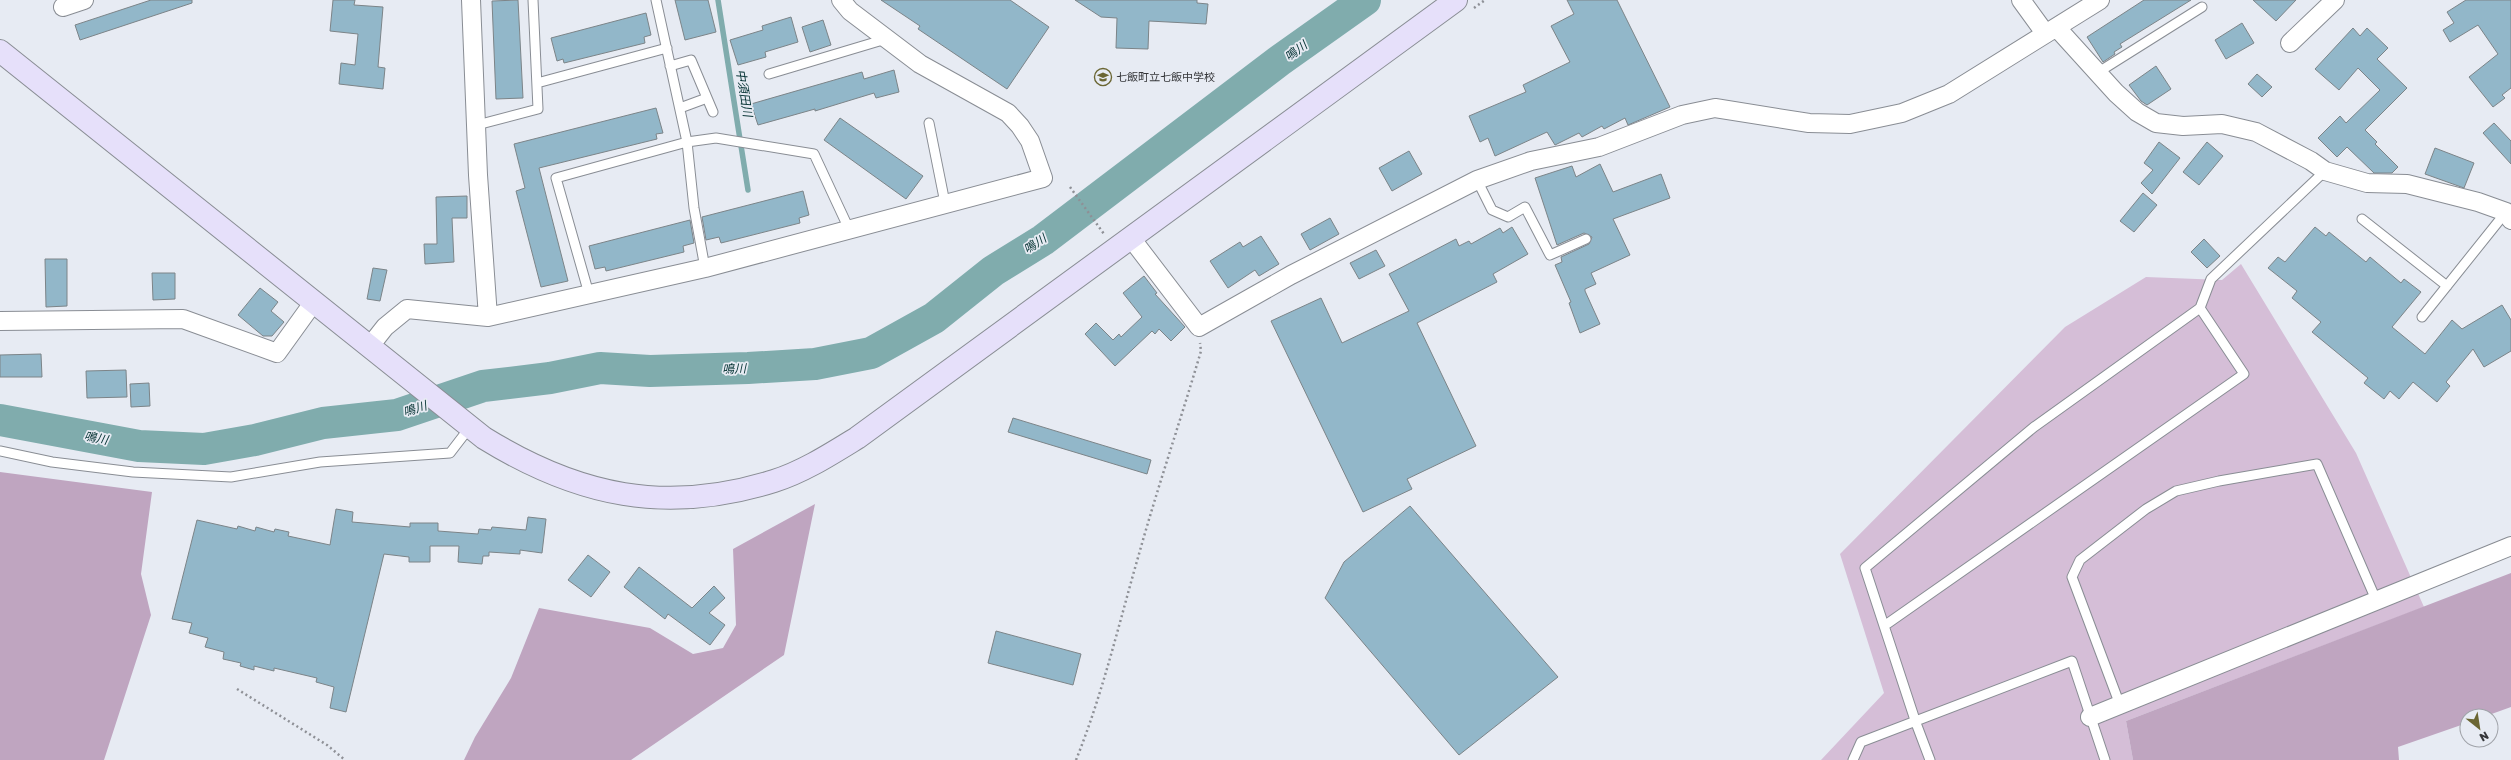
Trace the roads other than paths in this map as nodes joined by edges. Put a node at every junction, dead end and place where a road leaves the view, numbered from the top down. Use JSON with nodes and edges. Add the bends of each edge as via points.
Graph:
{"nodes":[{"id":1,"x":84,"y":0,"type":"edge"},
{"id":2,"x":471,"y":0,"type":"edge"},
{"id":3,"x":533,"y":0,"type":"edge"},
{"id":4,"x":656,"y":0,"type":"edge"},
{"id":5,"x":841,"y":0,"type":"edge"},
{"id":6,"x":1456,"y":0,"type":"edge"},
{"id":7,"x":2021,"y":0,"type":"edge"},
{"id":8,"x":2100,"y":0,"type":"edge"},
{"id":9,"x":2335,"y":0,"type":"edge"},
{"id":10,"x":62,"y":7,"type":"dead end"},
{"id":11,"x":2202,"y":7,"type":"dead end"},
{"id":12,"x":2051,"y":31,"type":"junction"},
{"id":13,"x":886,"y":39,"type":"junction"},
{"id":14,"x":2290,"y":43,"type":"dead end"},
{"id":15,"x":667,"y":48,"type":"junction"},
{"id":16,"x":0,"y":51,"type":"edge"},
{"id":17,"x":670,"y":66,"type":"junction"},
{"id":18,"x":2097,"y":73,"type":"junction"},
{"id":19,"x":769,"y":74,"type":"dead end"},
{"id":20,"x":537,"y":82,"type":"junction"},
{"id":21,"x":707,"y":98,"type":"junction"},
{"id":22,"x":680,"y":108,"type":"junction"},
{"id":23,"x":713,"y":112,"type":"dead end"},
{"id":24,"x":929,"y":123,"type":"dead end"},
{"id":25,"x":477,"y":125,"type":"junction"},
{"id":26,"x":687,"y":142,"type":"junction"},
{"id":27,"x":2325,"y":171,"type":"junction"},
{"id":28,"x":1477,"y":180,"type":"junction"},
{"id":29,"x":945,"y":204,"type":"junction"},
{"id":30,"x":2509,"y":212,"type":"edge"},
{"id":31,"x":2362,"y":219,"type":"dead end"},
{"id":32,"x":849,"y":229,"type":"junction"},
{"id":33,"x":1122,"y":235,"type":"junction"},
{"id":34,"x":1586,"y":238,"type":"dead end"},
{"id":35,"x":705,"y":268,"type":"junction"},
{"id":36,"x":2447,"y":286,"type":"junction"},
{"id":37,"x":589,"y":294,"type":"junction"},
{"id":38,"x":313,"y":303,"type":"junction"},
{"id":39,"x":2200,"y":308,"type":"junction"},
{"id":40,"x":488,"y":317,"type":"junction"},
{"id":41,"x":2422,"y":317,"type":"dead end"},
{"id":42,"x":0,"y":321,"type":"edge"},
{"id":43,"x":370,"y":346,"type":"junction"},
{"id":44,"x":465,"y":424,"type":"junction"},
{"id":45,"x":0,"y":451,"type":"edge"},
{"id":46,"x":2511,"y":546,"type":"edge"},
{"id":47,"x":2376,"y":602,"type":"junction"},
{"id":48,"x":1884,"y":626,"type":"junction"},
{"id":49,"x":2120,"y":705,"type":"junction"},
{"id":50,"x":2090,"y":718,"type":"junction"},
{"id":51,"x":1916,"y":723,"type":"junction"},
{"id":52,"x":1853,"y":760,"type":"edge"},
{"id":53,"x":1930,"y":760,"type":"edge"},
{"id":54,"x":2105,"y":760,"type":"edge"}],
"edges":[{"from":1,"to":10,"type":"street"},
{"from":2,"to":25,"type":"street"},
{"from":3,"to":20,"type":"lane"},
{"from":4,"to":15,"type":"lane"},
{"from":5,"to":13,"type":"street","via":[[850,11]]},
{"from":6,"to":33,"type":"street"},
{"from":7,"to":12,"type":"street"},
{"from":8,"to":12,"type":"street"},
{"from":9,"to":14,"type":"street"},
{"from":11,"to":18,"type":"lane"},
{"from":12,"to":18,"type":"street"},
{"from":12,"to":28,"type":"street","via":[[1949,94],[1902,113],[1850,124],[1810,123],[1714,108],[1682,115],[1598,147],[1531,161]]},
{"from":13,"to":19,"type":"lane"},
{"from":13,"to":29,"type":"street","via":[[920,64],[1008,113],[1030,141],[1043,178]]},
{"from":15,"to":17,"type":"lane"},
{"from":15,"to":20,"type":"lane"},
{"from":16,"to":38,"type":"street"},
{"from":17,"to":21,"type":"lane","via":[[691,60]]},
{"from":17,"to":22,"type":"lane"},
{"from":18,"to":27,"type":"street","via":[[2137,112],[2156,123],[2183,126],[2222,124],[2256,132]]},
{"from":20,"to":25,"type":"lane","via":[[538,109]]},
{"from":21,"to":22,"type":"lane"},
{"from":21,"to":23,"type":"lane"},
{"from":22,"to":26,"type":"lane"},
{"from":24,"to":29,"type":"lane"},
{"from":25,"to":40,"type":"street"},
{"from":26,"to":32,"type":"lane","via":[[716,138],[814,154]]},
{"from":26,"to":35,"type":"lane","via":[[694,208]]},
{"from":26,"to":37,"type":"lane","via":[[556,178]]},
{"from":27,"to":30,"type":"street","via":[[2367,183],[2407,184]]},
{"from":27,"to":39,"type":"lane","via":[[2211,279]]},
{"from":28,"to":33,"type":"street","via":[[1291,275],[1199,327]]},
{"from":28,"to":34,"type":"lane","via":[[1492,210],[1508,216],[1525,207],[1550,255]]},
{"from":29,"to":32,"type":"street"},
{"from":30,"to":36,"type":"lane"},
{"from":31,"to":36,"type":"lane"},
{"from":32,"to":35,"type":"street"},
{"from":33,"to":44,"type":"street","via":[[858,438],[822,460],[775,481],[705,497],[626,496],[575,483],[521,462]]},
{"from":35,"to":37,"type":"street"},
{"from":36,"to":41,"type":"lane"},
{"from":37,"to":40,"type":"street"},
{"from":38,"to":42,"type":"street","via":[[277,353],[183,320]]},
{"from":38,"to":43,"type":"street"},
{"from":39,"to":48,"type":"lane","via":[[2034,427],[1866,568]]},
{"from":39,"to":48,"type":"lane","via":[[2244,374]]},
{"from":40,"to":43,"type":"street","via":[[407,309],[385,327]]},
{"from":43,"to":44,"type":"street"},
{"from":44,"to":45,"type":"lane","via":[[450,453],[320,462],[231,477],[133,472],[52,462]]},
{"from":46,"to":47,"type":"street"},
{"from":47,"to":49,"type":"street"},
{"from":47,"to":49,"type":"lane","via":[[2317,464],[2176,491],[2146,509],[2080,560],[2072,577]]},
{"from":48,"to":51,"type":"lane"},
{"from":49,"to":50,"type":"street"},
{"from":50,"to":51,"type":"lane","via":[[2072,661]]},
{"from":50,"to":54,"type":"lane"},
{"from":51,"to":52,"type":"lane","via":[[1861,742]]},
{"from":51,"to":53,"type":"lane"}]}
